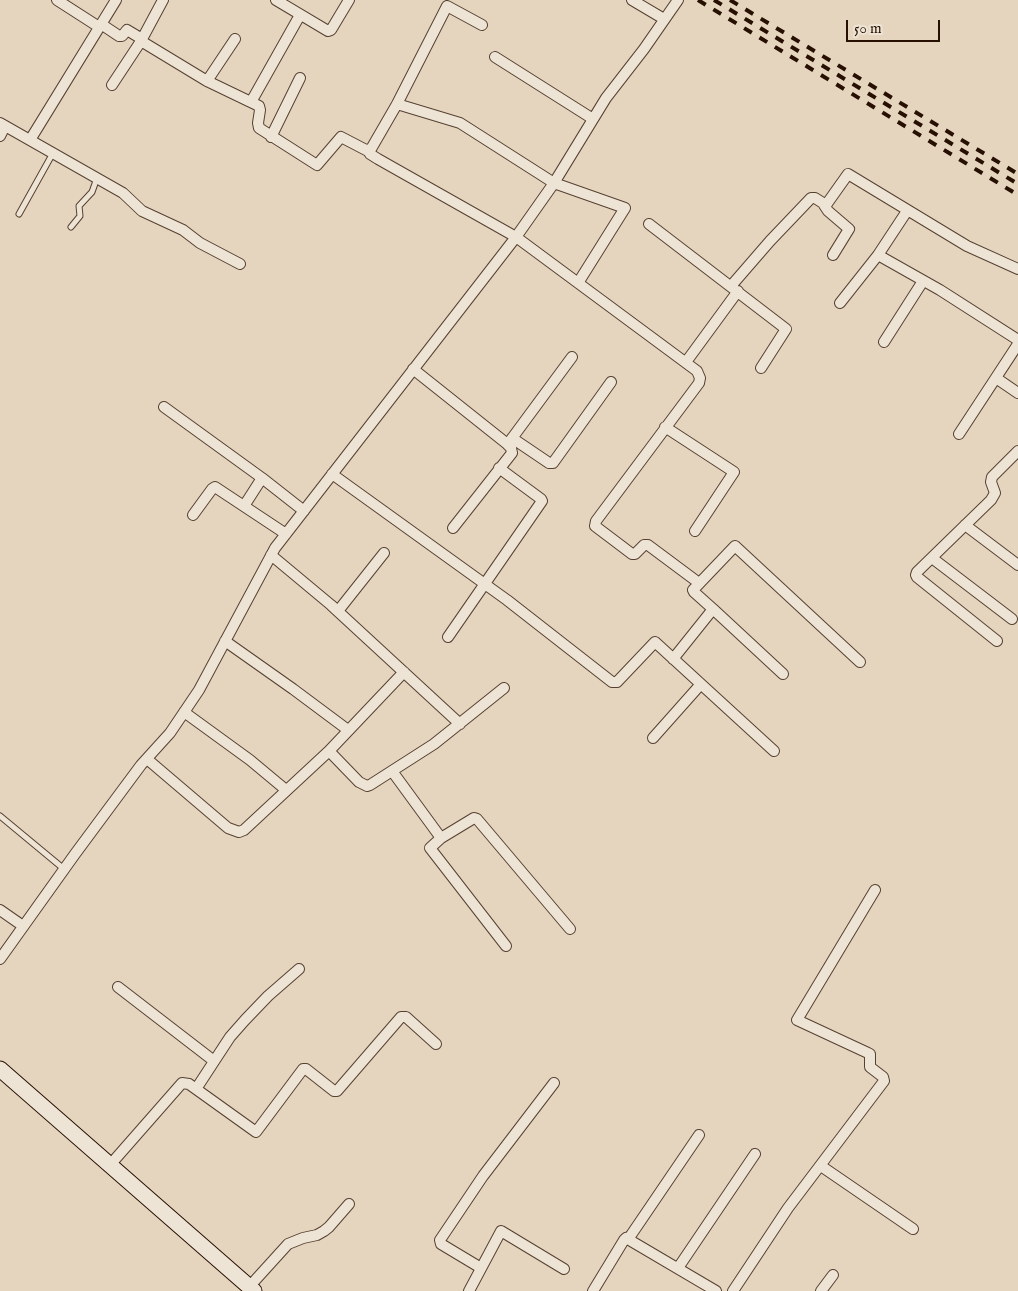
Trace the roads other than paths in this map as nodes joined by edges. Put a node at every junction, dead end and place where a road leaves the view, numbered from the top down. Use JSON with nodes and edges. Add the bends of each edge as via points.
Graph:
{"nodes":[{"id":1,"x":59,"y":0,"type":"edge"},
{"id":2,"x":116,"y":0,"type":"edge"},
{"id":3,"x":163,"y":0,"type":"edge"},
{"id":4,"x":276,"y":0,"type":"edge"},
{"id":5,"x":349,"y":0,"type":"edge"},
{"id":6,"x":632,"y":0,"type":"edge"},
{"id":7,"x":678,"y":0,"type":"edge"},
{"id":8,"x":300,"y":15,"type":"junction"},
{"id":9,"x":664,"y":19,"type":"junction"},
{"id":10,"x":100,"y":25,"type":"junction"},
{"id":11,"x":482,"y":25,"type":"dead end"},
{"id":12,"x":235,"y":39,"type":"dead end"},
{"id":13,"x":141,"y":40,"type":"junction"},
{"id":14,"x":495,"y":57,"type":"dead end"},
{"id":15,"x":300,"y":78,"type":"dead end"},
{"id":16,"x":207,"y":82,"type":"junction"},
{"id":17,"x":112,"y":85,"type":"dead end"},
{"id":18,"x":251,"y":102,"type":"junction"},
{"id":19,"x":397,"y":104,"type":"junction"},
{"id":20,"x":593,"y":119,"type":"junction"},
{"id":21,"x":3,"y":124,"type":"edge"},
{"id":22,"x":0,"y":136,"type":"edge"},
{"id":23,"x":271,"y":137,"type":"junction"},
{"id":24,"x":30,"y":140,"type":"junction"},
{"id":25,"x":368,"y":150,"type":"junction"},
{"id":26,"x":53,"y":152,"type":"junction"},
{"id":27,"x":97,"y":177,"type":"junction"},
{"id":28,"x":554,"y":183,"type":"junction"},
{"id":29,"x":824,"y":205,"type":"junction"},
{"id":30,"x":907,"y":210,"type":"junction"},
{"id":31,"x":19,"y":214,"type":"dead end"},
{"id":32,"x":650,"y":224,"type":"dead end"},
{"id":33,"x":71,"y":227,"type":"dead end"},
{"id":34,"x":516,"y":237,"type":"junction"},
{"id":35,"x":833,"y":255,"type":"dead end"},
{"id":36,"x":878,"y":255,"type":"junction"},
{"id":37,"x":240,"y":264,"type":"dead end"},
{"id":38,"x":1018,"y":269,"type":"edge"},
{"id":39,"x":923,"y":281,"type":"junction"},
{"id":40,"x":578,"y":283,"type":"junction"},
{"id":41,"x":734,"y":288,"type":"junction"},
{"id":42,"x":840,"y":303,"type":"dead end"},
{"id":43,"x":1018,"y":340,"type":"edge"},
{"id":44,"x":884,"y":342,"type":"dead end"},
{"id":45,"x":1018,"y":344,"type":"edge"},
{"id":46,"x":572,"y":357,"type":"dead end"},
{"id":47,"x":686,"y":362,"type":"junction"},
{"id":48,"x":761,"y":368,"type":"dead end"},
{"id":49,"x":413,"y":369,"type":"junction"},
{"id":50,"x":996,"y":378,"type":"junction"},
{"id":51,"x":611,"y":382,"type":"dead end"},
{"id":52,"x":1018,"y":393,"type":"edge"},
{"id":53,"x":164,"y":407,"type":"dead end"},
{"id":54,"x":666,"y":427,"type":"junction"},
{"id":55,"x":959,"y":434,"type":"dead end"},
{"id":56,"x":509,"y":440,"type":"junction"},
{"id":57,"x":1018,"y":451,"type":"edge"},
{"id":58,"x":499,"y":468,"type":"junction"},
{"id":59,"x":332,"y":474,"type":"junction"},
{"id":60,"x":262,"y":478,"type":"junction"},
{"id":61,"x":244,"y":506,"type":"junction"},
{"id":62,"x":304,"y":511,"type":"junction"},
{"id":63,"x":193,"y":514,"type":"dead end"},
{"id":64,"x":965,"y":525,"type":"junction"},
{"id":65,"x":453,"y":528,"type":"dead end"},
{"id":66,"x":695,"y":531,"type":"dead end"},
{"id":67,"x":286,"y":534,"type":"junction"},
{"id":68,"x":384,"y":553,"type":"dead end"},
{"id":69,"x":271,"y":555,"type":"junction"},
{"id":70,"x":932,"y":558,"type":"junction"},
{"id":71,"x":1018,"y":565,"type":"edge"},
{"id":72,"x":699,"y":583,"type":"junction"},
{"id":73,"x":486,"y":585,"type":"junction"},
{"id":74,"x":713,"y":610,"type":"junction"},
{"id":75,"x":338,"y":611,"type":"junction"},
{"id":76,"x":1012,"y":619,"type":"dead end"},
{"id":77,"x":448,"y":637,"type":"dead end"},
{"id":78,"x":225,"y":641,"type":"junction"},
{"id":79,"x":997,"y":641,"type":"dead end"},
{"id":80,"x":673,"y":659,"type":"junction"},
{"id":81,"x":860,"y":662,"type":"dead end"},
{"id":82,"x":404,"y":672,"type":"junction"},
{"id":83,"x":783,"y":674,"type":"dead end"},
{"id":84,"x":701,"y":684,"type":"junction"},
{"id":85,"x":504,"y":688,"type":"dead end"},
{"id":86,"x":184,"y":712,"type":"junction"},
{"id":87,"x":460,"y":724,"type":"junction"},
{"id":88,"x":348,"y":730,"type":"junction"},
{"id":89,"x":653,"y":738,"type":"dead end"},
{"id":90,"x":329,"y":750,"type":"junction"},
{"id":91,"x":774,"y":751,"type":"dead end"},
{"id":92,"x":147,"y":759,"type":"junction"},
{"id":93,"x":392,"y":771,"type":"junction"},
{"id":94,"x":286,"y":790,"type":"junction"},
{"id":95,"x":0,"y":816,"type":"edge"},
{"id":96,"x":441,"y":838,"type":"junction"},
{"id":97,"x":64,"y":869,"type":"junction"},
{"id":98,"x":875,"y":890,"type":"dead end"},
{"id":99,"x":0,"y":910,"type":"edge"},
{"id":100,"x":23,"y":926,"type":"junction"},
{"id":101,"x":570,"y":929,"type":"dead end"},
{"id":102,"x":506,"y":946,"type":"dead end"},
{"id":103,"x":0,"y":959,"type":"edge"},
{"id":104,"x":298,"y":969,"type":"dead end"},
{"id":105,"x":118,"y":987,"type":"dead end"},
{"id":106,"x":436,"y":1044,"type":"dead end"},
{"id":107,"x":214,"y":1062,"type":"junction"},
{"id":108,"x":0,"y":1069,"type":"edge"},
{"id":109,"x":554,"y":1083,"type":"dead end"},
{"id":110,"x":196,"y":1089,"type":"junction"},
{"id":111,"x":699,"y":1135,"type":"dead end"},
{"id":112,"x":755,"y":1154,"type":"dead end"},
{"id":113,"x":110,"y":1165,"type":"junction"},
{"id":114,"x":821,"y":1166,"type":"junction"},
{"id":115,"x":349,"y":1204,"type":"dead end"},
{"id":116,"x":913,"y":1229,"type":"dead end"},
{"id":117,"x":628,"y":1238,"type":"junction"},
{"id":118,"x":481,"y":1268,"type":"junction"},
{"id":119,"x":678,"y":1268,"type":"junction"},
{"id":120,"x":564,"y":1269,"type":"dead end"},
{"id":121,"x":833,"y":1275,"type":"dead end"},
{"id":122,"x":252,"y":1289,"type":"edge"},
{"id":123,"x":469,"y":1291,"type":"edge"},
{"id":124,"x":593,"y":1291,"type":"edge"},
{"id":125,"x":716,"y":1291,"type":"edge"},
{"id":126,"x":733,"y":1291,"type":"edge"},
{"id":127,"x":821,"y":1291,"type":"edge"}],
"edges":[{"from":1,"to":10,"type":"street"},
{"from":2,"to":10,"type":"street"},
{"from":3,"to":13,"type":"street"},
{"from":4,"to":8,"type":"street"},
{"from":5,"to":8,"type":"street","via":[[329,31]]},
{"from":6,"to":9,"type":"street"},
{"from":7,"to":9,"type":"street"},
{"from":8,"to":18,"type":"street"},
{"from":9,"to":20,"type":"street"},
{"from":10,"to":13,"type":"street","via":[[119,36],[127,30]]},
{"from":10,"to":24,"type":"street"},
{"from":11,"to":19,"type":"street","via":[[447,7]]},
{"from":12,"to":16,"type":"street"},
{"from":13,"to":16,"type":"street"},
{"from":13,"to":17,"type":"street"},
{"from":14,"to":20,"type":"street"},
{"from":15,"to":23,"type":"street"},
{"from":16,"to":18,"type":"street"},
{"from":18,"to":23,"type":"street","via":[[260,108],[259,128]]},
{"from":19,"to":25,"type":"street"},
{"from":19,"to":28,"type":"street","via":[[467,126]]},
{"from":20,"to":28,"type":"street"},
{"from":21,"to":22,"type":"street"},
{"from":21,"to":24,"type":"street"},
{"from":23,"to":25,"type":"street","via":[[316,165],[342,137]]},
{"from":24,"to":26,"type":"street"},
{"from":25,"to":34,"type":"street","via":[[378,159]]},
{"from":26,"to":27,"type":"street"},
{"from":26,"to":31,"type":"lane"},
{"from":27,"to":33,"type":"lane","via":[[92,192],[79,206],[80,216]]},
{"from":27,"to":37,"type":"street","via":[[127,196],[142,211]]},
{"from":28,"to":34,"type":"street"},
{"from":28,"to":40,"type":"street","via":[[625,208]]},
{"from":29,"to":30,"type":"street","via":[[848,174]]},
{"from":29,"to":35,"type":"street","via":[[848,229]]},
{"from":29,"to":41,"type":"street","via":[[811,198],[770,241]]},
{"from":30,"to":36,"type":"street"},
{"from":30,"to":38,"type":"street","via":[[967,246]]},
{"from":32,"to":41,"type":"street"},
{"from":34,"to":40,"type":"street"},
{"from":34,"to":49,"type":"street"},
{"from":36,"to":39,"type":"street"},
{"from":36,"to":42,"type":"street"},
{"from":39,"to":43,"type":"street"},
{"from":39,"to":44,"type":"street"},
{"from":40,"to":47,"type":"street"},
{"from":41,"to":47,"type":"street"},
{"from":41,"to":48,"type":"street","via":[[786,329]]},
{"from":45,"to":50,"type":"street"},
{"from":46,"to":56,"type":"street"},
{"from":47,"to":54,"type":"street","via":[[700,374],[699,383]]},
{"from":49,"to":56,"type":"street"},
{"from":49,"to":59,"type":"street"},
{"from":50,"to":52,"type":"street"},
{"from":50,"to":55,"type":"street"},
{"from":51,"to":56,"type":"street","via":[[553,463]]},
{"from":53,"to":60,"type":"street"},
{"from":54,"to":66,"type":"street","via":[[734,472]]},
{"from":54,"to":72,"type":"street","via":[[595,526],[632,554],[648,545]]},
{"from":56,"to":58,"type":"street","via":[[512,451]]},
{"from":57,"to":64,"type":"street","via":[[992,477],[994,496]]},
{"from":58,"to":65,"type":"street"},
{"from":58,"to":73,"type":"street","via":[[542,502]]},
{"from":59,"to":62,"type":"street"},
{"from":59,"to":73,"type":"street"},
{"from":60,"to":61,"type":"street"},
{"from":60,"to":62,"type":"street"},
{"from":61,"to":63,"type":"street","via":[[214,487]]},
{"from":61,"to":67,"type":"street"},
{"from":62,"to":67,"type":"street"},
{"from":64,"to":70,"type":"street"},
{"from":64,"to":71,"type":"street"},
{"from":67,"to":69,"type":"street"},
{"from":68,"to":75,"type":"street"},
{"from":69,"to":75,"type":"street"},
{"from":69,"to":78,"type":"street"},
{"from":70,"to":76,"type":"street"},
{"from":70,"to":79,"type":"street","via":[[916,577]]},
{"from":72,"to":74,"type":"street","via":[[694,592]]},
{"from":72,"to":81,"type":"street","via":[[736,546]]},
{"from":73,"to":77,"type":"street"},
{"from":73,"to":80,"type":"street","via":[[612,682],[617,682],[654,642]]},
{"from":74,"to":80,"type":"street"},
{"from":74,"to":83,"type":"street"},
{"from":75,"to":82,"type":"street"},
{"from":78,"to":86,"type":"street"},
{"from":78,"to":88,"type":"street"},
{"from":80,"to":84,"type":"street"},
{"from":82,"to":87,"type":"street"},
{"from":82,"to":88,"type":"street"},
{"from":84,"to":89,"type":"street"},
{"from":84,"to":91,"type":"street"},
{"from":85,"to":87,"type":"street"},
{"from":86,"to":92,"type":"street"},
{"from":86,"to":94,"type":"street"},
{"from":87,"to":93,"type":"street"},
{"from":88,"to":90,"type":"street"},
{"from":90,"to":93,"type":"street","via":[[366,786]]},
{"from":90,"to":94,"type":"street"},
{"from":92,"to":94,"type":"street","via":[[234,831],[244,830]]},
{"from":92,"to":97,"type":"street"},
{"from":93,"to":96,"type":"street"},
{"from":95,"to":97,"type":"lane"},
{"from":96,"to":101,"type":"street","via":[[476,818]]},
{"from":96,"to":102,"type":"street","via":[[430,848]]},
{"from":97,"to":100,"type":"street"},
{"from":98,"to":114,"type":"street","via":[[797,1020],[870,1054],[870,1067],[884,1079]]},
{"from":99,"to":100,"type":"street"},
{"from":100,"to":103,"type":"street"},
{"from":104,"to":107,"type":"street","via":[[245,1020]]},
{"from":105,"to":107,"type":"street"},
{"from":106,"to":110,"type":"street","via":[[402,1017],[337,1091],[303,1069],[256,1132]]},
{"from":107,"to":110,"type":"street"},
{"from":108,"to":113,"type":"street"},
{"from":109,"to":118,"type":"street","via":[[483,1176],[440,1240],[441,1244]]},
{"from":110,"to":113,"type":"street","via":[[182,1083]]},
{"from":111,"to":117,"type":"street"},
{"from":112,"to":119,"type":"street"},
{"from":113,"to":122,"type":"street"},
{"from":114,"to":116,"type":"street"},
{"from":114,"to":126,"type":"street","via":[[788,1208]]},
{"from":115,"to":122,"type":"street","via":[[324,1231],[288,1244]]},
{"from":117,"to":119,"type":"street"},
{"from":117,"to":124,"type":"street"},
{"from":118,"to":120,"type":"street","via":[[501,1231]]},
{"from":118,"to":123,"type":"street"},
{"from":119,"to":125,"type":"street"},
{"from":121,"to":127,"type":"street"}]}
